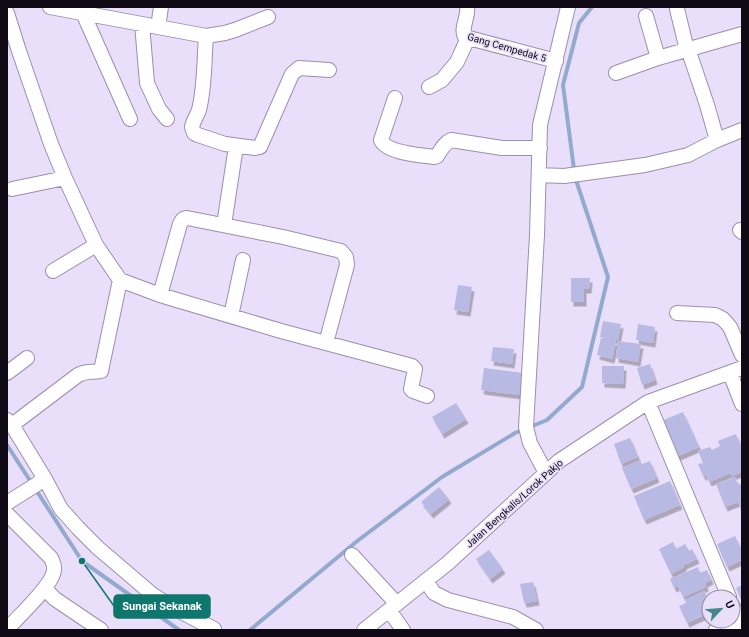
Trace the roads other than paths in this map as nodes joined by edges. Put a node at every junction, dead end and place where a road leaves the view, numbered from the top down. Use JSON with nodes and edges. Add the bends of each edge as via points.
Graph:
{"nodes":[{"id":1,"x":52,"y":7,"type":"edge"},
{"id":2,"x":161,"y":7,"type":"edge"},
{"id":3,"x":467,"y":7,"type":"edge"},
{"id":4,"x":568,"y":7,"type":"edge"},
{"id":5,"x":677,"y":9,"type":"dead end"},
{"id":6,"x":7,"y":13,"type":"edge"},
{"id":7,"x":83,"y":13,"type":"junction"},
{"id":8,"x":646,"y":16,"type":"dead end"},
{"id":9,"x":268,"y":17,"type":"dead end"},
{"id":10,"x":142,"y":24,"type":"junction"},
{"id":11,"x":158,"y":27,"type":"junction"},
{"id":12,"x":742,"y":34,"type":"edge"},
{"id":13,"x":206,"y":36,"type":"junction"},
{"id":14,"x":468,"y":38,"type":"junction"},
{"id":15,"x":688,"y":49,"type":"junction"},
{"id":16,"x":13,"y":52,"type":"edge"},
{"id":17,"x":658,"y":58,"type":"junction"},
{"id":18,"x":556,"y":61,"type":"junction"},
{"id":19,"x":329,"y":70,"type":"dead end"},
{"id":20,"x":616,"y":73,"type":"dead end"},
{"id":21,"x":429,"y":87,"type":"dead end"},
{"id":22,"x":395,"y":98,"type":"dead end"},
{"id":23,"x":130,"y":119,"type":"dead end"},
{"id":24,"x":167,"y":119,"type":"dead end"},
{"id":25,"x":742,"y":130,"type":"edge"},
{"id":26,"x":717,"y":140,"type":"junction"},
{"id":27,"x":236,"y":146,"type":"junction"},
{"id":28,"x":540,"y":148,"type":"junction"},
{"id":29,"x":539,"y":175,"type":"junction"},
{"id":30,"x":65,"y":178,"type":"junction"},
{"id":31,"x":12,"y":189,"type":"dead end"},
{"id":32,"x":224,"y":225,"type":"junction"},
{"id":33,"x":96,"y":245,"type":"junction"},
{"id":34,"x":243,"y":260,"type":"dead end"},
{"id":35,"x":54,"y":271,"type":"dead end"},
{"id":36,"x":120,"y":280,"type":"junction"},
{"id":37,"x":160,"y":295,"type":"junction"},
{"id":38,"x":677,"y":313,"type":"dead end"},
{"id":39,"x":230,"y":316,"type":"junction"},
{"id":40,"x":326,"y":343,"type":"junction"},
{"id":41,"x":742,"y":355,"type":"edge"},
{"id":42,"x":27,"y":358,"type":"dead end"},
{"id":43,"x":736,"y":371,"type":"edge"},
{"id":44,"x":7,"y":373,"type":"edge"},
{"id":45,"x":427,"y":396,"type":"dead end"},
{"id":46,"x":648,"y":402,"type":"junction"},
{"id":47,"x":742,"y":404,"type":"edge"},
{"id":48,"x":10,"y":423,"type":"edge"},
{"id":49,"x":546,"y":473,"type":"junction"},
{"id":50,"x":42,"y":481,"type":"junction"},
{"id":51,"x":12,"y":500,"type":"edge"},
{"id":52,"x":7,"y":514,"type":"edge"},
{"id":53,"x":352,"y":556,"type":"dead end"},
{"id":54,"x":426,"y":581,"type":"junction"},
{"id":55,"x":726,"y":589,"type":"edge"},
{"id":56,"x":45,"y":590,"type":"junction"},
{"id":57,"x":393,"y":607,"type":"junction"},
{"id":58,"x":7,"y":629,"type":"edge"},
{"id":59,"x":98,"y":629,"type":"edge"},
{"id":60,"x":214,"y":629,"type":"edge"},
{"id":61,"x":364,"y":630,"type":"edge"},
{"id":62,"x":403,"y":630,"type":"edge"},
{"id":63,"x":536,"y":630,"type":"edge"}],
"edges":[{"from":1,"to":7,"type":"street"},
{"from":2,"to":11,"type":"street"},
{"from":3,"to":14,"type":"street","name":"Gang Cempedak 5","via":[[463,31]]},
{"from":4,"to":18,"type":"street"},
{"from":5,"to":15,"type":"street"},
{"from":6,"to":16,"type":"street"},
{"from":7,"to":10,"type":"street"},
{"from":7,"to":23,"type":"street"},
{"from":8,"to":17,"type":"street"},
{"from":9,"to":13,"type":"street","via":[[235,30]]},
{"from":10,"to":11,"type":"street"},
{"from":10,"to":24,"type":"street","via":[[147,83],[159,109]]},
{"from":11,"to":13,"type":"street"},
{"from":12,"to":15,"type":"street"},
{"from":13,"to":27,"type":"street","via":[[201,100],[192,128],[198,136]]},
{"from":14,"to":18,"type":"street","name":"Gang Cempedak 5"},
{"from":14,"to":21,"type":"street","via":[[457,62],[442,80]]},
{"from":15,"to":17,"type":"street"},
{"from":15,"to":26,"type":"street"},
{"from":16,"to":30,"type":"street"},
{"from":17,"to":20,"type":"street"},
{"from":18,"to":28,"type":"street","via":[[540,125]]},
{"from":19,"to":27,"type":"street","via":[[296,70],[260,147]]},
{"from":22,"to":28,"type":"street","via":[[381,140],[394,150],[434,157],[451,140],[502,148]]},
{"from":25,"to":26,"type":"street"},
{"from":26,"to":29,"type":"street","via":[[688,155],[645,165],[564,176]]},
{"from":27,"to":32,"type":"street"},
{"from":28,"to":29,"type":"street"},
{"from":29,"to":49,"type":"street","via":[[526,427],[530,443]]},
{"from":30,"to":31,"type":"street"},
{"from":30,"to":33,"type":"street"},
{"from":32,"to":37,"type":"street","via":[[187,218],[182,220]]},
{"from":32,"to":40,"type":"street","via":[[340,251],[346,257],[347,265]]},
{"from":33,"to":35,"type":"street"},
{"from":33,"to":36,"type":"street"},
{"from":34,"to":39,"type":"street"},
{"from":36,"to":37,"type":"street"},
{"from":36,"to":48,"type":"street","via":[[101,371],[86,371],[78,375]]},
{"from":37,"to":39,"type":"street"},
{"from":38,"to":41,"type":"street","via":[[715,315],[723,319],[730,327]]},
{"from":39,"to":40,"type":"street"},
{"from":40,"to":45,"type":"street","via":[[412,366],[415,369],[411,389]]},
{"from":42,"to":44,"type":"street"},
{"from":43,"to":46,"type":"street","name":"Jalan Bengkalis/Lorok Pakjo"},
{"from":43,"to":47,"type":"street"},
{"from":46,"to":49,"type":"street","name":"Jalan Bengkalis/Lorok Pakjo","via":[[559,461]]},
{"from":46,"to":55,"type":"street"},
{"from":48,"to":50,"type":"street"},
{"from":49,"to":54,"type":"street","name":"Jalan Bengkalis/Lorok Pakjo","via":[[448,564]]},
{"from":50,"to":51,"type":"street"},
{"from":50,"to":60,"type":"street","via":[[61,509],[98,548],[153,595]]},
{"from":52,"to":56,"type":"street","via":[[51,558],[54,572]]},
{"from":53,"to":57,"type":"street"},
{"from":54,"to":57,"type":"street","name":"Jalan Bengkalis/Lorok Pakjo"},
{"from":54,"to":63,"type":"street","via":[[434,592],[448,600],[513,617]]},
{"from":56,"to":58,"type":"street"},
{"from":56,"to":59,"type":"street"},
{"from":57,"to":61,"type":"street","name":"Jalan Bengkalis/Lorok Pakjo"},
{"from":57,"to":62,"type":"street"}]}
